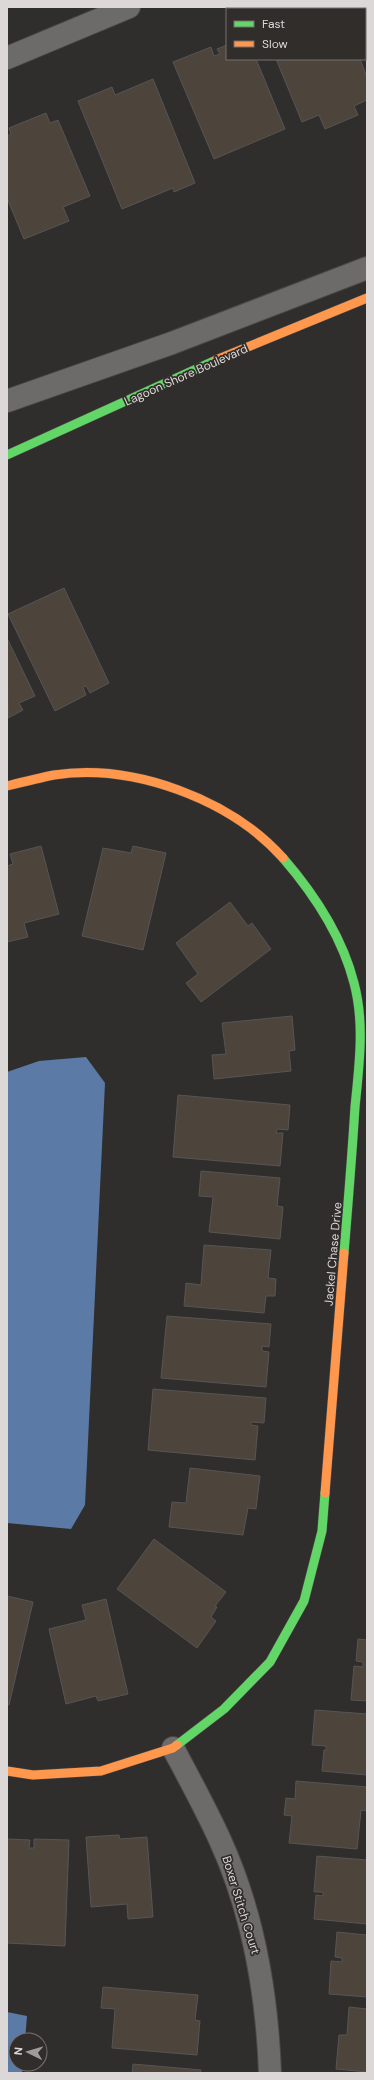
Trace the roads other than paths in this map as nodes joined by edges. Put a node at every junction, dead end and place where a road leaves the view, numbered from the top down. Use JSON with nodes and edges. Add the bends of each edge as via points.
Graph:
{"nodes":[{"id":1,"x":130,"y":7,"type":"edge"},
{"id":2,"x":7,"y":58,"type":"edge"},
{"id":3,"x":367,"y":268,"type":"edge"},
{"id":4,"x":367,"y":298,"type":"edge"},
{"id":5,"x":7,"y":401,"type":"edge"},
{"id":6,"x":7,"y":455,"type":"edge"},
{"id":7,"x":7,"y":786,"type":"edge"},
{"id":8,"x":360,"y":1144,"type":"edge"},
{"id":9,"x":173,"y":1748,"type":"junction"},
{"id":10,"x":7,"y":1771,"type":"edge"},
{"id":11,"x":270,"y":2073,"type":"edge"}],
"edges":[{"from":1,"to":2,"type":"street"},
{"from":3,"to":5,"type":"street","via":[[172,343]]},
{"from":4,"to":6,"type":"street","name":"Lagoon Shore Boulevard","via":[[204,365]]},
{"from":7,"to":8,"type":"street","name":"Jackel Chase Drive","via":[[29,779],[83,774],[140,778],[184,791],[230,814],[290,863],[309,885],[325,912],[348,964],[358,1001]]},
{"from":8,"to":9,"type":"street","name":"Jackel Chase Drive","via":[[322,1531],[304,1601],[270,1662],[224,1709]]},
{"from":9,"to":10,"type":"street","name":"Jackel Chase Drive","via":[[101,1771],[33,1775]]},
{"from":9,"to":11,"type":"street","name":"Boxer Stitch Court","via":[[220,1840],[240,1894],[256,1950],[268,2026]]}]}
